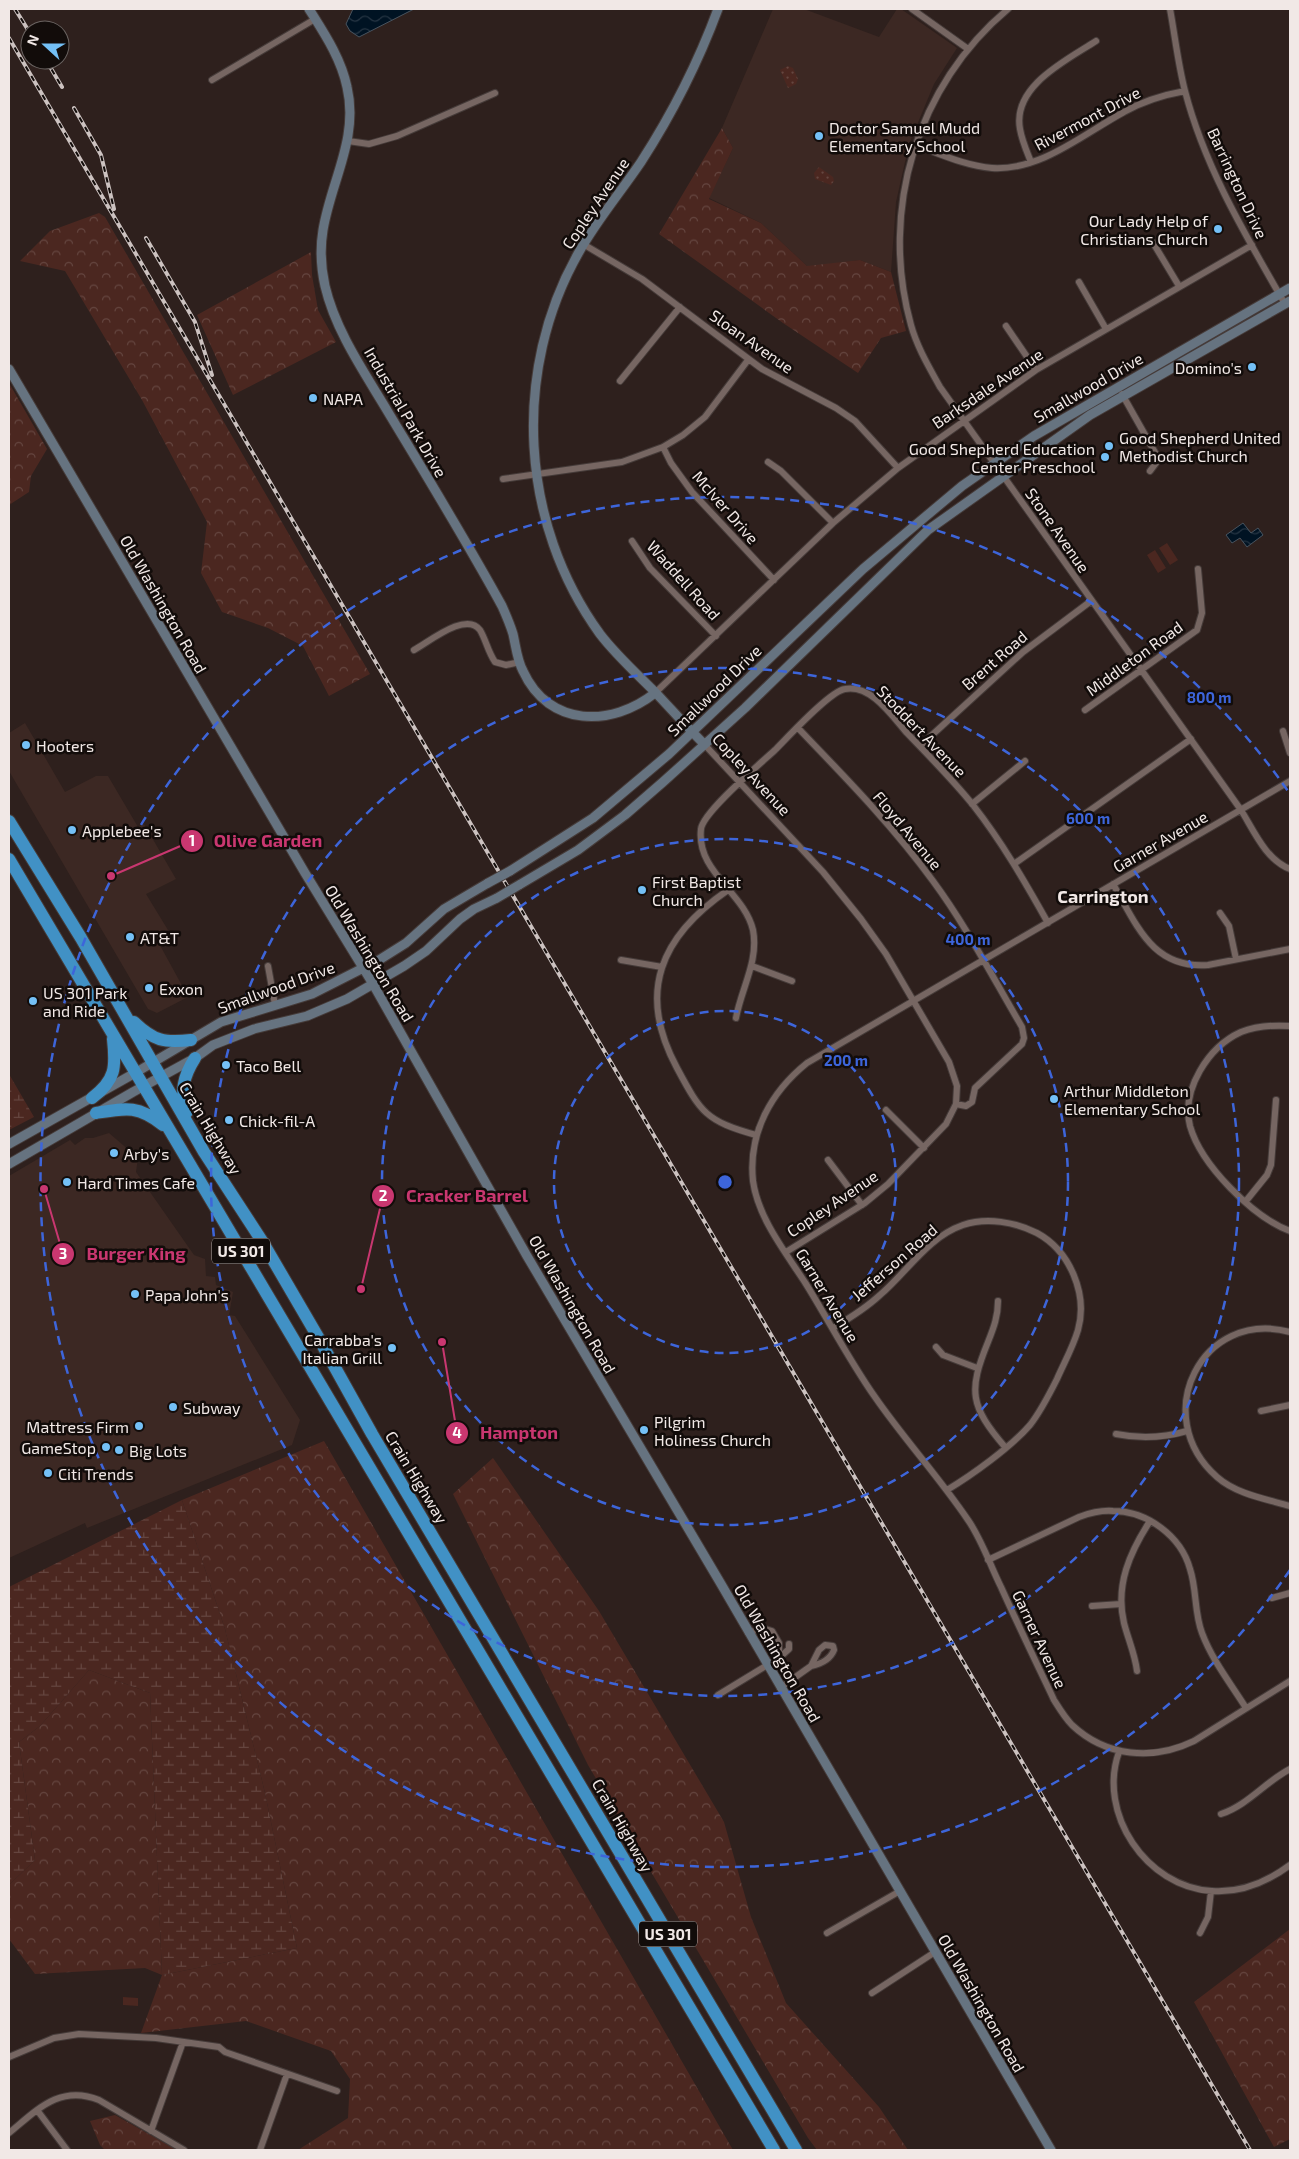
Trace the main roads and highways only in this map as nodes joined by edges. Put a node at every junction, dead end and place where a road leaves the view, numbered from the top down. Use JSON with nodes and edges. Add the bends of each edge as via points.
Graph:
{"nodes":[{"id":1,"x":310,"y":9,"type":"edge"},
{"id":2,"x":718,"y":9,"type":"edge"},
{"id":3,"x":1290,"y":288,"type":"edge"},
{"id":4,"x":1288,"y":302,"type":"edge"},
{"id":5,"x":9,"y":368,"type":"edge"},
{"id":6,"x":656,"y":693,"type":"junction"},
{"id":7,"x":693,"y":733,"type":"junction"},
{"id":8,"x":704,"y":744,"type":"junction"},
{"id":9,"x":9,"y":821,"type":"edge"},
{"id":10,"x":9,"y":859,"type":"edge"},
{"id":11,"x":362,"y":969,"type":"junction"},
{"id":12,"x":373,"y":984,"type":"junction"},
{"id":13,"x":125,"y":1015,"type":"junction"},
{"id":14,"x":112,"y":1034,"type":"junction"},
{"id":15,"x":191,"y":1040,"type":"junction"},
{"id":16,"x":195,"y":1058,"type":"junction"},
{"id":17,"x":153,"y":1062,"type":"junction"},
{"id":18,"x":135,"y":1073,"type":"junction"},
{"id":19,"x":162,"y":1077,"type":"junction"},
{"id":20,"x":143,"y":1087,"type":"junction"},
{"id":21,"x":92,"y":1098,"type":"junction"},
{"id":22,"x":96,"y":1113,"type":"junction"},
{"id":23,"x":169,"y":1130,"type":"junction"},
{"id":24,"x":196,"y":1138,"type":"junction"},
{"id":25,"x":9,"y":1144,"type":"edge"},
{"id":26,"x":9,"y":1164,"type":"edge"},
{"id":27,"x":468,"y":1596,"type":"junction"},
{"id":28,"x":451,"y":1605,"type":"junction"},
{"id":29,"x":599,"y":1816,"type":"junction"},
{"id":30,"x":581,"y":1824,"type":"junction"},
{"id":31,"x":774,"y":2150,"type":"edge"},
{"id":32,"x":796,"y":2150,"type":"edge"},
{"id":33,"x":1051,"y":2150,"type":"edge"}],
"edges":[{"from":1,"to":6,"type":"main road","name":"Industrial Park Drive","via":[[339,61],[347,87],[350,118],[348,141],[323,230],[322,267],[329,302],[339,325],[502,606],[523,672],[538,694],[560,709],[600,717],[616,714]]},
{"from":2,"to":6,"type":"main road","name":"Copley Avenue","via":[[695,65],[666,120],[583,244],[560,291],[541,348],[533,422],[536,474],[556,551],[578,598],[610,647]]},
{"from":3,"to":7,"type":"main road","name":"Smallwood Drive","via":[[1034,436],[994,463],[934,508],[863,569]]},
{"from":4,"to":8,"type":"main road","name":"Smallwood Drive","via":[[1073,426],[928,530]]},
{"from":5,"to":11,"type":"main road","name":"Old Washington Road"},
{"from":6,"to":7,"type":"main road","name":"Copley Avenue"},
{"from":7,"to":8,"type":"main road","name":"Copley Avenue"},
{"from":7,"to":11,"type":"main road","name":"Smallwood Drive","bridge":true,"via":[[593,818],[510,871],[452,903],[406,943]]},
{"from":8,"to":12,"type":"main road","name":"Smallwood Drive","bridge":true,"via":[[657,787],[578,850],[467,914],[426,951]]},
{"from":9,"to":13,"type":"highway","name":"Crain Highway","number":"US 301"},
{"from":10,"to":14,"type":"highway","number":"US 301"},
{"from":11,"to":12,"type":"main road","name":"Old Washington Road"},
{"from":11,"to":15,"type":"main road","name":"Smallwood Drive","via":[[312,994],[221,1022]]},
{"from":12,"to":16,"type":"main road","name":"Smallwood Drive","via":[[307,1016],[241,1033]]},
{"from":12,"to":33,"type":"main road","name":"Old Washington Road","via":[[527,1256]]},
{"from":13,"to":15,"type":"highway","via":[[154,1038],[168,1042]]},
{"from":13,"to":17,"type":"highway","name":"Crain Highway","number":"US 301"},
{"from":14,"to":18,"type":"highway","number":"US 301"},
{"from":14,"to":21,"type":"highway","via":[[115,1056],[112,1075],[107,1086]]},
{"from":15,"to":17,"type":"main road","name":"Smallwood Drive"},
{"from":16,"to":19,"type":"main road","name":"Smallwood Drive"},
{"from":16,"to":24,"type":"highway","via":[[182,1088]]},
{"from":17,"to":18,"type":"main road","name":"Smallwood Drive"},
{"from":17,"to":19,"type":"highway","name":"Crain Highway","number":"US 301"},
{"from":18,"to":20,"type":"highway","number":"US 301"},
{"from":18,"to":21,"type":"main road","name":"Smallwood Drive"},
{"from":19,"to":20,"type":"main road","name":"Smallwood Drive"},
{"from":19,"to":24,"type":"highway","name":"Crain Highway","number":"US 301"},
{"from":20,"to":22,"type":"main road","name":"Smallwood Drive"},
{"from":20,"to":23,"type":"highway","number":"US 301"},
{"from":21,"to":25,"type":"main road","name":"Smallwood Drive"},
{"from":22,"to":23,"type":"highway","via":[[136,1109]]},
{"from":22,"to":26,"type":"main road","name":"Smallwood Drive"},
{"from":23,"to":28,"type":"highway","number":"US 301"},
{"from":24,"to":27,"type":"highway","name":"Crain Highway","number":"US 301","via":[[262,1241]]},
{"from":27,"to":28,"type":"highway"},
{"from":27,"to":29,"type":"highway","name":"Crain Highway","number":"US 301"},
{"from":28,"to":30,"type":"highway","number":"US 301"},
{"from":29,"to":30,"type":"highway"},
{"from":29,"to":32,"type":"highway","name":"Crain Highway","number":"US 301"},
{"from":30,"to":31,"type":"highway","number":"US 301"}]}
